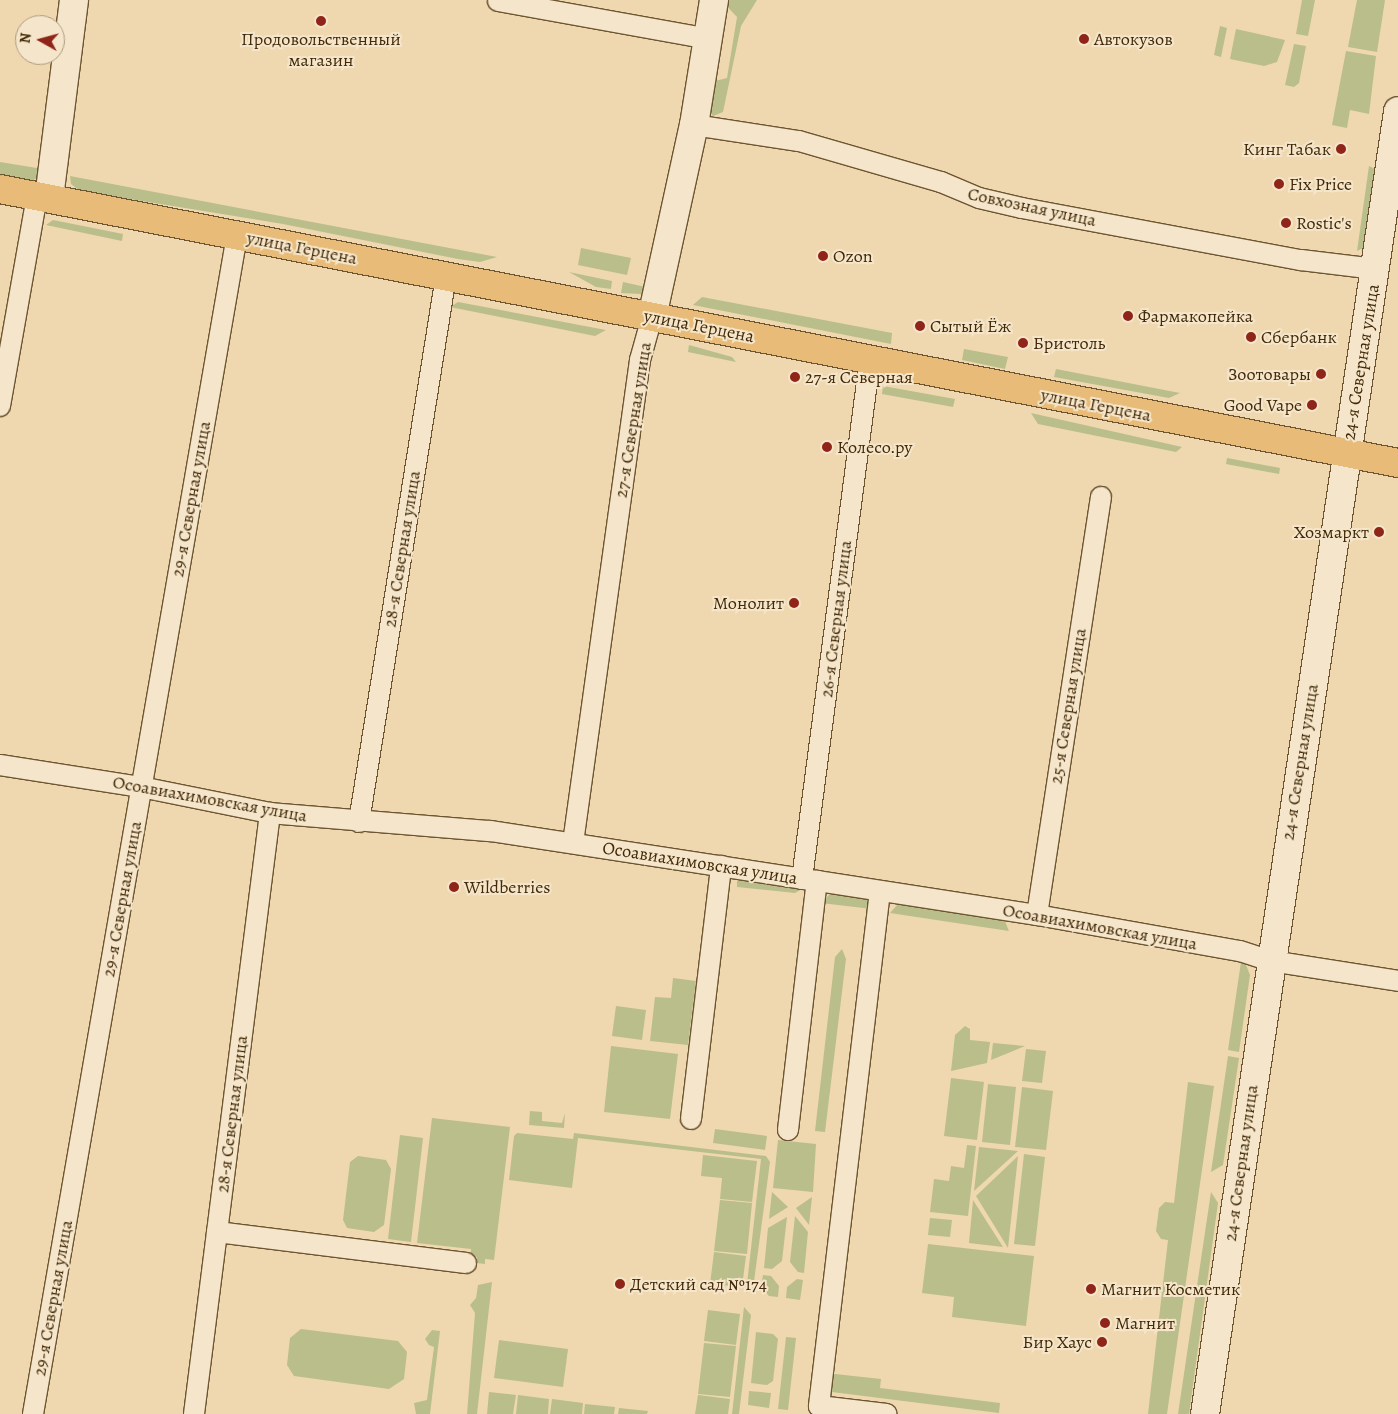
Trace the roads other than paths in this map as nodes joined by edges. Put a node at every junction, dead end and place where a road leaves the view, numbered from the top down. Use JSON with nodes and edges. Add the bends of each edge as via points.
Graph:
{"nodes":[{"id":1,"x":74,"y":0,"type":"edge"},
{"id":2,"x":714,"y":0,"type":"edge"},
{"id":3,"x":498,"y":1,"type":"dead end"},
{"id":4,"x":709,"y":39,"type":"junction"},
{"id":5,"x":1398,"y":111,"type":"edge"},
{"id":6,"x":694,"y":125,"type":"junction"},
{"id":7,"x":0,"y":189,"type":"edge"},
{"id":8,"x":43,"y":197,"type":"junction"},
{"id":9,"x":237,"y":235,"type":"junction"},
{"id":10,"x":1375,"y":269,"type":"junction"},
{"id":11,"x":446,"y":276,"type":"junction"},
{"id":12,"x":652,"y":317,"type":"junction"},
{"id":13,"x":870,"y":359,"type":"junction"},
{"id":14,"x":0,"y":406,"type":"edge"},
{"id":15,"x":1347,"y":453,"type":"junction"},
{"id":16,"x":1398,"y":463,"type":"edge"},
{"id":17,"x":1101,"y":497,"type":"dead end"},
{"id":18,"x":0,"y":765,"type":"edge"},
{"id":19,"x":141,"y":787,"type":"junction"},
{"id":20,"x":270,"y":813,"type":"junction"},
{"id":21,"x":359,"y":822,"type":"junction"},
{"id":22,"x":573,"y":843,"type":"junction"},
{"id":23,"x":721,"y":866,"type":"junction"},
{"id":24,"x":810,"y":880,"type":"junction"},
{"id":25,"x":880,"y":891,"type":"junction"},
{"id":26,"x":1037,"y":915,"type":"junction"},
{"id":27,"x":1271,"y":961,"type":"junction"},
{"id":28,"x":1398,"y":981,"type":"edge"},
{"id":29,"x":691,"y":1119,"type":"dead end"},
{"id":30,"x":788,"y":1130,"type":"dead end"},
{"id":31,"x":217,"y":1232,"type":"junction"},
{"id":32,"x":466,"y":1263,"type":"dead end"},
{"id":33,"x":33,"y":1414,"type":"edge"},
{"id":34,"x":194,"y":1414,"type":"edge"},
{"id":35,"x":886,"y":1414,"type":"edge"},
{"id":36,"x":1205,"y":1414,"type":"edge"}],
"edges":[{"from":1,"to":8,"type":"main road"},
{"from":2,"to":4,"type":"main road","name":"27-я Северная улица"},
{"from":3,"to":4,"type":"street"},
{"from":4,"to":6,"type":"main road","name":"27-я Северная улица"},
{"from":5,"to":10,"type":"main road","name":"24-я Северная улица"},
{"from":6,"to":10,"type":"street","name":"Совхозная улица","via":[[799,141],[941,182],[979,198],[1022,208],[1301,260]]},
{"from":6,"to":12,"type":"main road","name":"27-я Северная улица"},
{"from":7,"to":8,"type":"main road","name":"улица Герцена"},
{"from":8,"to":9,"type":"main road","name":"улица Герцена"},
{"from":8,"to":14,"type":"street"},
{"from":9,"to":11,"type":"main road","name":"улица Герцена"},
{"from":9,"to":19,"type":"street","name":"29-я Северная улица"},
{"from":10,"to":15,"type":"main road","name":"24-я Северная улица"},
{"from":11,"to":12,"type":"main road","name":"улица Герцена"},
{"from":11,"to":21,"type":"street","name":"28-я Северная улица"},
{"from":12,"to":13,"type":"main road","name":"улица Герцена"},
{"from":12,"to":22,"type":"street","name":"27-я Северная улица","via":[[640,360]]},
{"from":13,"to":15,"type":"main road","name":"улица Герцена"},
{"from":13,"to":24,"type":"street","name":"26-я Северная улица"},
{"from":15,"to":16,"type":"main road","name":"улица Герцена"},
{"from":15,"to":27,"type":"main road","name":"24-я Северная улица"},
{"from":17,"to":26,"type":"street","name":"25-я Северная улица"},
{"from":18,"to":19,"type":"street","name":"Осоавиахимовская улица"},
{"from":19,"to":20,"type":"street","name":"Осоавиахимовская улица"},
{"from":19,"to":33,"type":"street","name":"29-я Северная улица"},
{"from":20,"to":21,"type":"street","name":"Осоавиахимовская улица"},
{"from":20,"to":31,"type":"street","name":"28-я Северная улица"},
{"from":21,"to":22,"type":"street","name":"Осоавиахимовская улица","via":[[490,831]]},
{"from":22,"to":23,"type":"street","name":"Осоавиахимовская улица"},
{"from":23,"to":24,"type":"street","name":"Осоавиахимовская улица"},
{"from":23,"to":29,"type":"street"},
{"from":24,"to":25,"type":"street","name":"Осоавиахимовская улица"},
{"from":24,"to":30,"type":"street","name":"26-я Северная улица"},
{"from":25,"to":26,"type":"street","name":"Осоавиахимовская улица"},
{"from":25,"to":35,"type":"street","via":[[819,1406]]},
{"from":26,"to":27,"type":"street","name":"Осоавиахимовская улица","via":[[1240,951]]},
{"from":27,"to":28,"type":"street","name":"Осоавиахимовская улица"},
{"from":27,"to":36,"type":"main road","name":"24-я Северная улица"},
{"from":31,"to":32,"type":"street"},
{"from":31,"to":34,"type":"street","name":"28-я Северная улица"}]}
